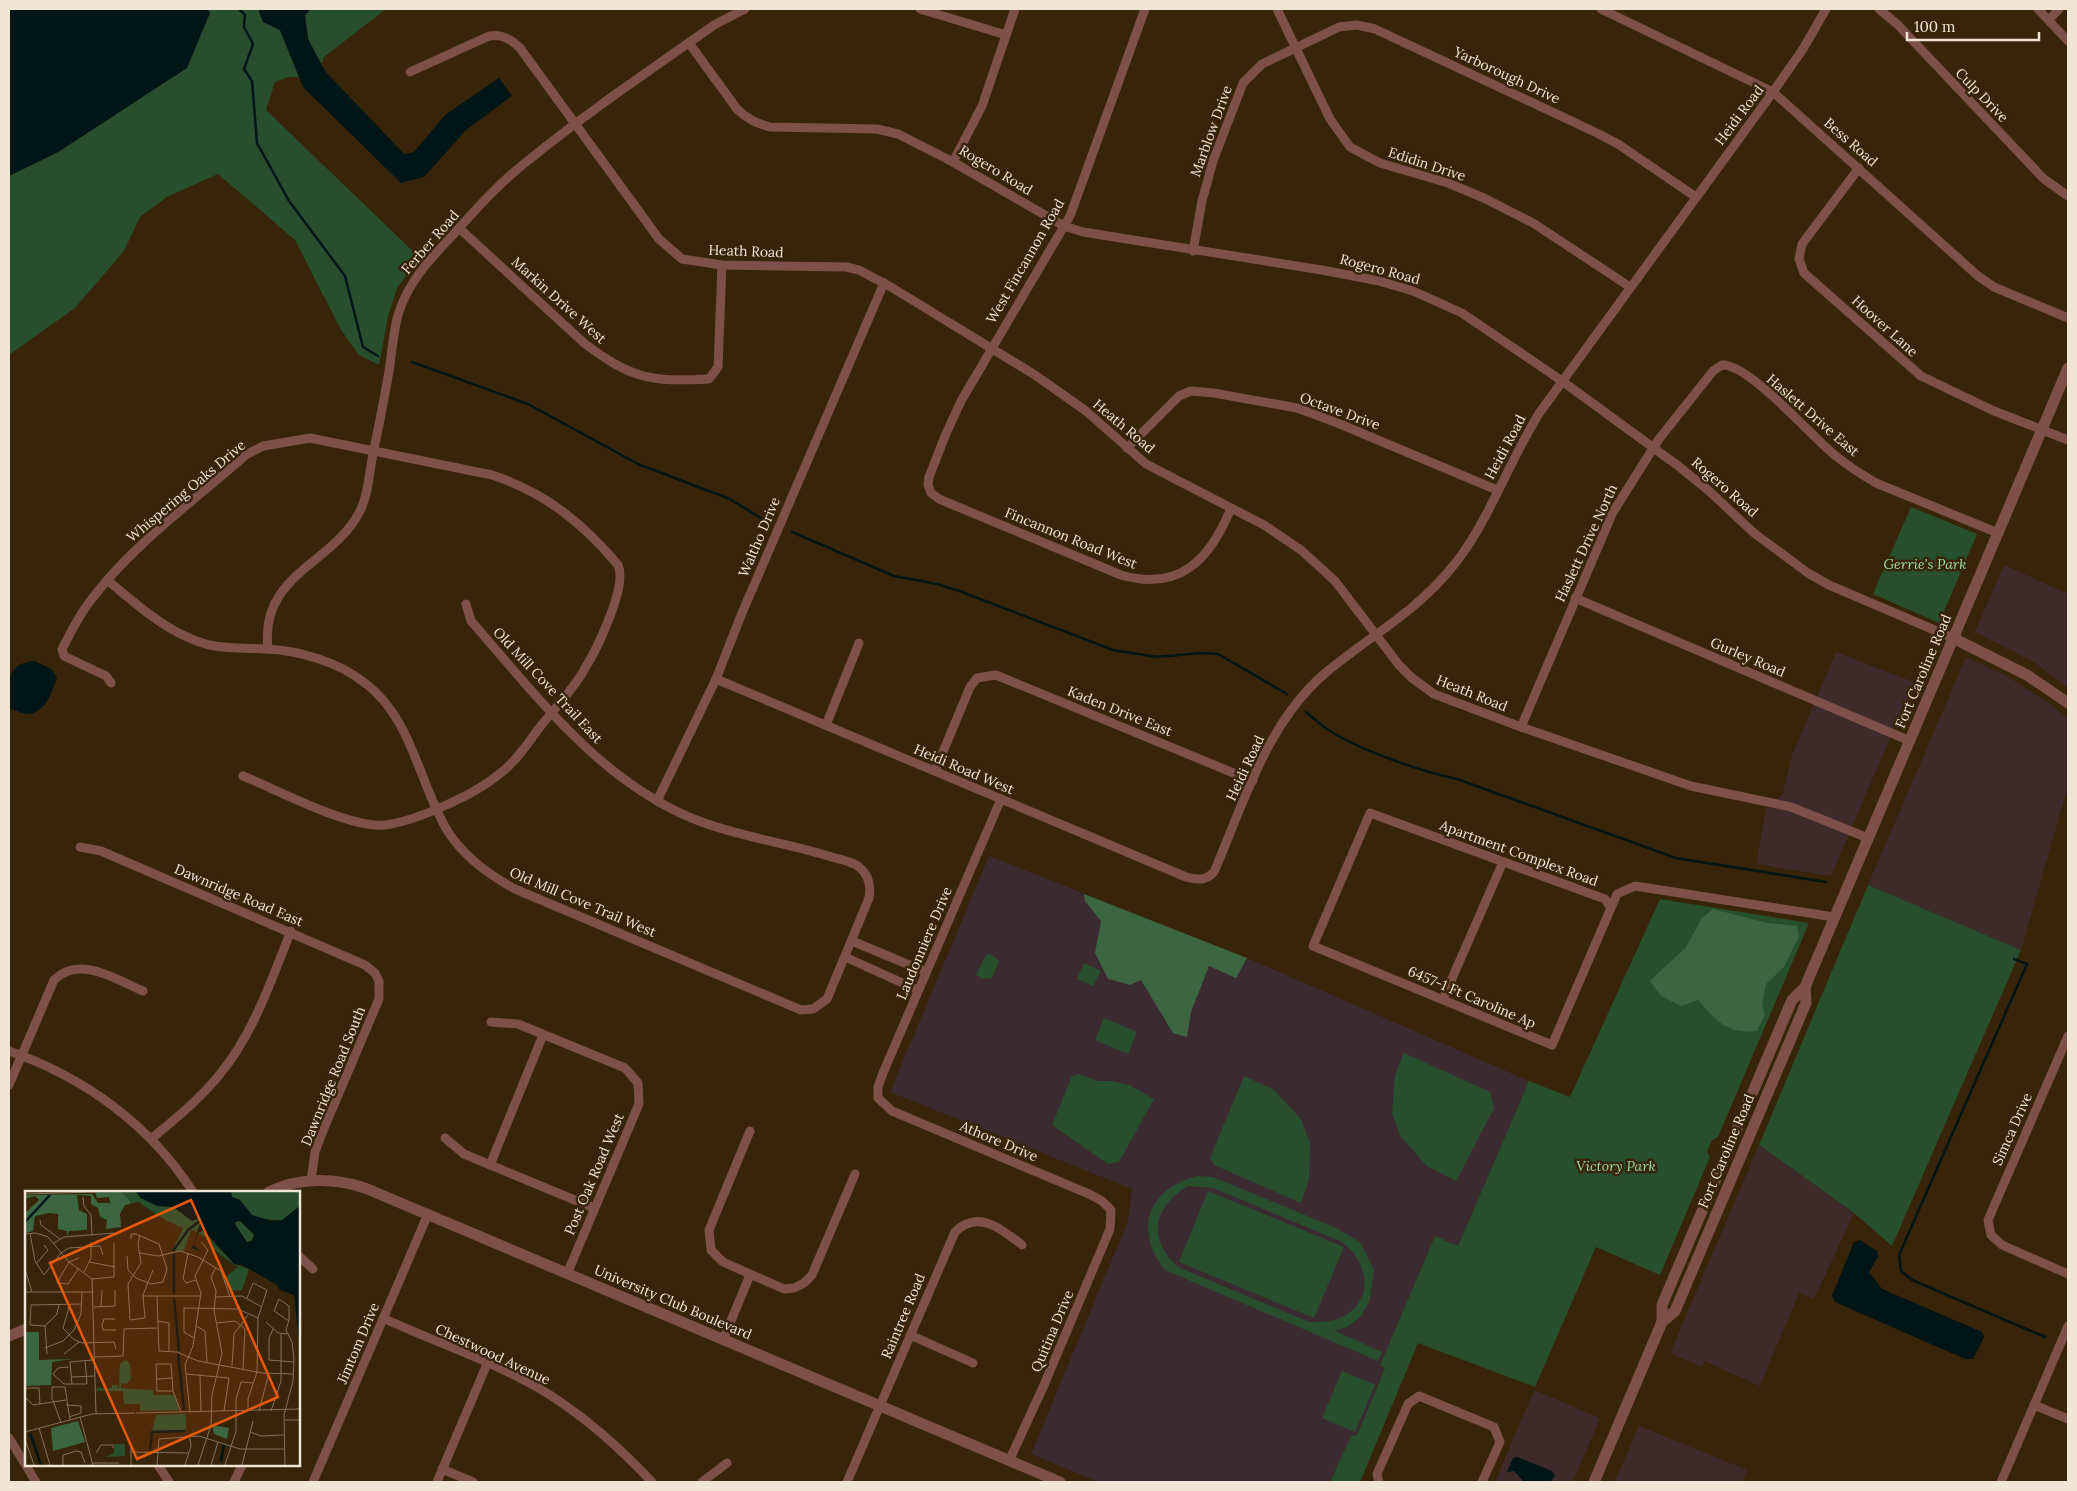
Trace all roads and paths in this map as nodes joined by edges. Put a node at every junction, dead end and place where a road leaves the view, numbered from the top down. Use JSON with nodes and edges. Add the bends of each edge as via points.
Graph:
{"nodes":[{"id":1,"x":745,"y":9,"type":"edge"},
{"id":2,"x":920,"y":9,"type":"edge"},
{"id":3,"x":1015,"y":9,"type":"edge"},
{"id":4,"x":1145,"y":9,"type":"edge"},
{"id":5,"x":1277,"y":9,"type":"edge"},
{"id":6,"x":1601,"y":9,"type":"edge"},
{"id":7,"x":1826,"y":9,"type":"edge"},
{"id":8,"x":1879,"y":9,"type":"edge"},
{"id":9,"x":2038,"y":9,"type":"edge"},
{"id":10,"x":2059,"y":9,"type":"edge"},
{"id":11,"x":2049,"y":20,"type":"junction"},
{"id":12,"x":1006,"y":35,"type":"junction"},
{"id":13,"x":2068,"y":41,"type":"edge"},
{"id":14,"x":689,"y":42,"type":"junction"},
{"id":15,"x":1295,"y":47,"type":"junction"},
{"id":16,"x":410,"y":72,"type":"dead end"},
{"id":17,"x":1773,"y":92,"type":"junction"},
{"id":18,"x":576,"y":124,"type":"junction"},
{"id":19,"x":954,"y":162,"type":"junction"},
{"id":20,"x":1859,"y":168,"type":"junction"},
{"id":21,"x":2068,"y":196,"type":"edge"},
{"id":22,"x":1696,"y":197,"type":"junction"},
{"id":23,"x":1064,"y":226,"type":"junction"},
{"id":24,"x":459,"y":228,"type":"junction"},
{"id":25,"x":1193,"y":251,"type":"junction"},
{"id":26,"x":722,"y":265,"type":"junction"},
{"id":27,"x":884,"y":283,"type":"junction"},
{"id":28,"x":1630,"y":287,"type":"junction"},
{"id":29,"x":2068,"y":318,"type":"edge"},
{"id":30,"x":991,"y":347,"type":"junction"},
{"id":31,"x":1722,"y":365,"type":"joint"},
{"id":32,"x":2068,"y":368,"type":"edge"},
{"id":33,"x":1562,"y":381,"type":"junction"},
{"id":34,"x":2042,"y":429,"type":"junction"},
{"id":35,"x":2068,"y":440,"type":"edge"},
{"id":36,"x":1127,"y":448,"type":"junction"},
{"id":37,"x":1653,"y":448,"type":"junction"},
{"id":38,"x":374,"y":450,"type":"junction"},
{"id":39,"x":1497,"y":490,"type":"junction"},
{"id":40,"x":931,"y":493,"type":"joint"},
{"id":41,"x":1231,"y":508,"type":"junction"},
{"id":42,"x":1998,"y":533,"type":"junction"},
{"id":43,"x":107,"y":580,"type":"junction"},
{"id":44,"x":1575,"y":598,"type":"junction"},
{"id":45,"x":466,"y":604,"type":"dead end"},
{"id":46,"x":1377,"y":636,"type":"junction"},
{"id":47,"x":1953,"y":638,"type":"junction"},
{"id":48,"x":859,"y":643,"type":"dead end"},
{"id":49,"x":268,"y":649,"type":"junction"},
{"id":50,"x":716,"y":678,"type":"junction"},
{"id":51,"x":111,"y":683,"type":"dead end"},
{"id":52,"x":2068,"y":703,"type":"edge"},
{"id":53,"x":552,"y":712,"type":"junction"},
{"id":54,"x":826,"y":725,"type":"junction"},
{"id":55,"x":1521,"y":727,"type":"junction"},
{"id":56,"x":1910,"y":741,"type":"junction"},
{"id":57,"x":935,"y":771,"type":"junction"},
{"id":58,"x":243,"y":776,"type":"dead end"},
{"id":59,"x":1253,"y":781,"type":"junction"},
{"id":60,"x":1001,"y":799,"type":"junction"},
{"id":61,"x":657,"y":801,"type":"junction"},
{"id":62,"x":435,"y":808,"type":"junction"},
{"id":63,"x":1868,"y":838,"type":"junction"},
{"id":64,"x":80,"y":847,"type":"dead end"},
{"id":65,"x":1503,"y":862,"type":"junction"},
{"id":66,"x":1343,"y":878,"type":"joint"},
{"id":67,"x":1202,"y":880,"type":"joint"},
{"id":68,"x":1611,"y":908,"type":"junction"},
{"id":69,"x":1834,"y":917,"type":"junction"},
{"id":70,"x":291,"y":931,"type":"junction"},
{"id":71,"x":852,"y":941,"type":"junction"},
{"id":72,"x":845,"y":957,"type":"junction"},
{"id":73,"x":926,"y":972,"type":"junction"},
{"id":74,"x":379,"y":981,"type":"joint"},
{"id":75,"x":918,"y":990,"type":"junction"},
{"id":76,"x":143,"y":991,"type":"dead end"},
{"id":77,"x":1444,"y":999,"type":"junction"},
{"id":78,"x":491,"y":1022,"type":"dead end"},
{"id":79,"x":543,"y":1035,"type":"junction"},
{"id":80,"x":2068,"y":1036,"type":"edge"},
{"id":81,"x":9,"y":1051,"type":"edge"},
{"id":82,"x":21,"y":1056,"type":"junction"},
{"id":83,"x":9,"y":1085,"type":"edge"},
{"id":84,"x":878,"y":1098,"type":"joint"},
{"id":85,"x":750,"y":1131,"type":"dead end"},
{"id":86,"x":445,"y":1138,"type":"dead end"},
{"id":87,"x":150,"y":1139,"type":"junction"},
{"id":88,"x":490,"y":1165,"type":"junction"},
{"id":89,"x":855,"y":1174,"type":"dead end"},
{"id":90,"x":311,"y":1181,"type":"junction"},
{"id":91,"x":192,"y":1191,"type":"edge"},
{"id":92,"x":272,"y":1191,"type":"edge"},
{"id":93,"x":594,"y":1208,"type":"junction"},
{"id":94,"x":1111,"y":1210,"type":"joint"},
{"id":95,"x":428,"y":1214,"type":"junction"},
{"id":96,"x":1022,"y":1245,"type":"dead end"},
{"id":97,"x":300,"y":1257,"type":"edge"},
{"id":98,"x":313,"y":1268,"type":"dead end"},
{"id":99,"x":567,"y":1274,"type":"junction"},
{"id":100,"x":2068,"y":1274,"type":"edge"},
{"id":101,"x":750,"y":1275,"type":"junction"},
{"id":102,"x":383,"y":1318,"type":"junction"},
{"id":103,"x":2068,"y":1326,"type":"edge"},
{"id":104,"x":25,"y":1329,"type":"edge"},
{"id":105,"x":910,"y":1335,"type":"junction"},
{"id":106,"x":9,"y":1336,"type":"edge"},
{"id":107,"x":723,"y":1340,"type":"junction"},
{"id":108,"x":973,"y":1363,"type":"dead end"},
{"id":109,"x":487,"y":1364,"type":"junction"},
{"id":110,"x":2034,"y":1405,"type":"junction"},
{"id":111,"x":880,"y":1406,"type":"junction"},
{"id":112,"x":2068,"y":1419,"type":"edge"},
{"id":113,"x":9,"y":1438,"type":"edge"},
{"id":114,"x":1009,"y":1461,"type":"junction"},
{"id":115,"x":727,"y":1463,"type":"dead end"},
{"id":116,"x":25,"y":1464,"type":"edge"},
{"id":117,"x":26,"y":1466,"type":"edge"},
{"id":118,"x":159,"y":1466,"type":"edge"},
{"id":119,"x":242,"y":1466,"type":"edge"},
{"id":120,"x":442,"y":1469,"type":"junction"},
{"id":121,"x":36,"y":1482,"type":"edge"},
{"id":122,"x":169,"y":1482,"type":"edge"},
{"id":123,"x":234,"y":1482,"type":"edge"},
{"id":124,"x":313,"y":1482,"type":"edge"},
{"id":125,"x":437,"y":1482,"type":"edge"},
{"id":126,"x":473,"y":1482,"type":"edge"},
{"id":127,"x":652,"y":1482,"type":"edge"},
{"id":128,"x":702,"y":1482,"type":"edge"},
{"id":129,"x":847,"y":1482,"type":"edge"},
{"id":130,"x":1060,"y":1482,"type":"edge"},
{"id":131,"x":1379,"y":1482,"type":"edge"},
{"id":132,"x":1482,"y":1482,"type":"edge"},
{"id":133,"x":1594,"y":1482,"type":"edge"},
{"id":134,"x":2001,"y":1482,"type":"edge"}],
"edges":[{"from":1,"to":14,"type":"street","name":"Ferber Road"},
{"from":2,"to":12,"type":"street"},
{"from":3,"to":12,"type":"street"},
{"from":4,"to":23,"type":"street","name":"West Fincannon Road","via":[[1075,205]]},
{"from":5,"to":15,"type":"street","name":"Edidin Drive"},
{"from":6,"to":17,"type":"street","name":"Bess Road"},
{"from":7,"to":17,"type":"street","name":"Heidi Road"},
{"from":8,"to":21,"type":"street","name":"Culp Drive","via":[[2044,179]]},
{"from":9,"to":11,"type":"street"},
{"from":10,"to":11,"type":"street"},
{"from":11,"to":13,"type":"street"},
{"from":12,"to":19,"type":"street","via":[[982,106]]},
{"from":14,"to":18,"type":"street","name":"Ferber Road"},
{"from":14,"to":19,"type":"street","name":"Rogero Road","via":[[737,108],[756,123],[770,127],[891,132]]},
{"from":15,"to":22,"type":"street","name":"Yarborough Drive","via":[[1339,27],[1357,25],[1375,29],[1597,133]]},
{"from":15,"to":25,"type":"street","name":"Marblow Drive","via":[[1262,64],[1243,83],[1211,169]]},
{"from":15,"to":28,"type":"street","name":"Edidin Drive","via":[[1337,131],[1360,154],[1484,198],[1533,223]]},
{"from":16,"to":18,"type":"street","name":"Heath Road","via":[[482,38],[504,37],[520,48]]},
{"from":17,"to":20,"type":"street","name":"Bess Road"},
{"from":17,"to":22,"type":"street","name":"Heidi Road"},
{"from":18,"to":24,"type":"street","name":"Ferber Road","via":[[514,172]]},
{"from":18,"to":26,"type":"street","name":"Heath Road","via":[[634,206],[670,250],[692,262]]},
{"from":19,"to":23,"type":"street","name":"Rogero Road"},
{"from":20,"to":29,"type":"street","name":"Bess Road","via":[[1978,276],[1994,287]]},
{"from":20,"to":34,"type":"street","name":"Hoover Lane","via":[[1802,244],[1799,259],[1804,273],[1922,376],[1994,411]]},
{"from":22,"to":28,"type":"street","name":"Heidi Road"},
{"from":23,"to":25,"type":"street","name":"Rogero Road"},
{"from":23,"to":30,"type":"street","name":"West Fincannon Road"},
{"from":24,"to":26,"type":"street","name":"Markin Drive West","via":[[584,343],[620,368],[638,376],[665,380],[709,379],[715,373],[720,360]]},
{"from":24,"to":38,"type":"street","name":"Ferber Road","via":[[418,272],[406,293],[398,317]]},
{"from":25,"to":33,"type":"street","name":"Rogero Road","via":[[1322,270],[1413,291],[1475,320]]},
{"from":26,"to":27,"type":"street","name":"Heath Road","via":[[846,267]]},
{"from":27,"to":30,"type":"street","name":"Heath Road"},
{"from":27,"to":50,"type":"street","name":"Waltho Drive"},
{"from":28,"to":33,"type":"street","name":"Heidi Road"},
{"from":30,"to":36,"type":"street","name":"Heath Road","via":[[1061,393]]},
{"from":30,"to":40,"type":"street","name":"West Fincannon Road","via":[[960,401],[945,436],[929,476]]},
{"from":31,"to":37,"type":"street","name":"Haslett Drive North","via":[[1712,370]]},
{"from":31,"to":42,"type":"street","name":"Haslett Drive East","via":[[1734,367],[1771,394],[1828,449],[1860,474]]},
{"from":32,"to":34,"type":"street","name":"Fort Caroline Road"},
{"from":33,"to":37,"type":"street","name":"Rogero Road"},
{"from":33,"to":39,"type":"street","name":"Heidi Road","via":[[1526,434]]},
{"from":34,"to":35,"type":"street","name":"Hoover Lane"},
{"from":34,"to":42,"type":"street","name":"Fort Caroline Road"},
{"from":36,"to":39,"type":"street","name":"Octave Drive","via":[[1179,396],[1191,391],[1214,393],[1297,408]]},
{"from":36,"to":41,"type":"street","name":"Heath Road","via":[[1146,464]]},
{"from":37,"to":44,"type":"street","name":"Haslett Drive North","via":[[1613,512]]},
{"from":37,"to":47,"type":"street","name":"Rogero Road","via":[[1708,490],[1754,533],[1808,573]]},
{"from":38,"to":43,"type":"street","name":"Whispering Oaks Drive","via":[[310,438],[263,446],[246,455]]},
{"from":38,"to":49,"type":"street","name":"Ferber Road","via":[[359,514],[339,541],[288,583],[271,615]]},
{"from":38,"to":53,"type":"street","name":"Whispering Oaks Drive","via":[[492,475],[530,489],[570,515],[609,553],[620,569],[619,590],[588,664]]},
{"from":39,"to":46,"type":"street","name":"Heidi Road","via":[[1479,528],[1447,574]]},
{"from":40,"to":41,"type":"street","name":"Fincannon Road West","via":[[948,503],[1137,580],[1167,578],[1196,564],[1215,541]]},
{"from":41,"to":46,"type":"street","name":"Heath Road","via":[[1264,526],[1316,562],[1335,581]]},
{"from":42,"to":47,"type":"street","name":"Fort Caroline Road"},
{"from":43,"to":49,"type":"street","name":"Old Mill Cove Trail West","via":[[182,636],[210,645]]},
{"from":43,"to":51,"type":"street","name":"Whispering Oaks Drive","via":[[85,608],[62,649],[64,656],[106,676]]},
{"from":44,"to":55,"type":"street","name":"Haslett Drive North"},
{"from":44,"to":56,"type":"street","name":"Gurley Road"},
{"from":45,"to":53,"type":"street","name":"Old Mill Cove Trail East","via":[[471,621]]},
{"from":46,"to":55,"type":"street","name":"Heath Road","via":[[1412,678],[1434,694]]},
{"from":46,"to":59,"type":"street","name":"Heidi Road","via":[[1322,676],[1301,698],[1281,724]]},
{"from":47,"to":52,"type":"street","name":"Rogero Road","via":[[2028,675]]},
{"from":47,"to":56,"type":"street","name":"Fort Caroline Road"},
{"from":48,"to":54,"type":"street"},
{"from":49,"to":62,"type":"street","name":"Old Mill Cove Trail West","via":[[318,659],[335,666],[365,682],[380,696],[400,725]]},
{"from":50,"to":54,"type":"street","name":"Heidi Road West"},
{"from":50,"to":61,"type":"street","name":"Waltho Drive"},
{"from":53,"to":61,"type":"street","name":"Old Mill Cove Trail East","via":[[584,748]]},
{"from":53,"to":62,"type":"street","via":[[522,752],[500,774],[476,790]]},
{"from":54,"to":57,"type":"street","name":"Heidi Road West"},
{"from":55,"to":63,"type":"street","name":"Heath Road","via":[[1691,786],[1791,807]]},
{"from":56,"to":63,"type":"street","name":"Fort Caroline Road"},
{"from":57,"to":59,"type":"street","name":"Kaden Drive East","via":[[970,687],[977,678],[996,675]]},
{"from":57,"to":60,"type":"street","name":"Heidi Road West"},
{"from":58,"to":62,"type":"street","via":[[356,823],[391,824]]},
{"from":59,"to":67,"type":"street","name":"Heidi Road","via":[[1214,872]]},
{"from":60,"to":67,"type":"street","name":"Heidi Road West","via":[[1186,877]]},
{"from":60,"to":73,"type":"street","name":"Laudonniere Drive"},
{"from":61,"to":71,"type":"street","name":"Old Mill Cove Trail East","via":[[732,832],[856,865],[867,877],[871,889]]},
{"from":62,"to":72,"type":"street","name":"Old Mill Cove Trail West","via":[[448,832],[471,859],[492,877],[515,890],[802,1010],[813,1009],[827,999]]},
{"from":63,"to":69,"type":"street","name":"Fort Caroline Road"},
{"from":64,"to":70,"type":"street","name":"Dawnridge Road East","via":[[101,851]]},
{"from":65,"to":66,"type":"street","name":"Apartment Complex Road","via":[[1370,813]]},
{"from":65,"to":68,"type":"street","name":"Apartment Complex Road","via":[[1605,900]]},
{"from":65,"to":77,"type":"street"},
{"from":66,"to":77,"type":"street","name":"6457-1 Ft Caroline Ap","via":[[1313,946]]},
{"from":68,"to":69,"type":"street","via":[[1617,894],[1635,886]]},
{"from":68,"to":77,"type":"street","name":"6457-1 Ft Caroline Ap","via":[[1552,1045]]},
{"from":69,"to":133,"type":"street","name":"Fort Caroline Road","via":[[1804,986],[1806,1003],[1675,1311],[1662,1322]]},
{"from":70,"to":74,"type":"street","name":"Dawnridge Road East","via":[[365,965]]},
{"from":70,"to":87,"type":"street","via":[[259,1011],[236,1052],[204,1093]]},
{"from":71,"to":72,"type":"street"},
{"from":71,"to":73,"type":"street"},
{"from":72,"to":75,"type":"street"},
{"from":73,"to":75,"type":"street","name":"Laudonniere Drive"},
{"from":74,"to":90,"type":"street","name":"Dawnridge Road South","via":[[378,999],[315,1152]]},
{"from":75,"to":84,"type":"street","name":"Laudonniere Drive","via":[[883,1073]]},
{"from":76,"to":82,"type":"street","via":[[85,968],[71,969],[59,975]]},
{"from":78,"to":79,"type":"street","via":[[518,1024]]},
{"from":79,"to":88,"type":"street"},
{"from":79,"to":93,"type":"street","name":"Post Oak Road West","via":[[625,1068],[638,1083],[639,1104]]},
{"from":80,"to":100,"type":"street","name":"Simca Drive","via":[[1988,1220],[1991,1235],[2002,1245]]},
{"from":81,"to":82,"type":"street"},
{"from":82,"to":83,"type":"street"},
{"from":82,"to":87,"type":"street","via":[[86,1087]]},
{"from":84,"to":94,"type":"street","name":"Athore Drive","via":[[892,1111],[1088,1194]]},
{"from":85,"to":101,"type":"street","via":[[709,1230],[711,1250],[718,1258]]},
{"from":86,"to":88,"type":"street","via":[[464,1154]]},
{"from":87,"to":91,"type":"street"},
{"from":88,"to":93,"type":"street"},
{"from":89,"to":101,"type":"street","via":[[812,1275],[804,1283],[784,1289]]},
{"from":90,"to":92,"type":"street","name":"University Club Boulevard"},
{"from":90,"to":95,"type":"street","name":"University Club Boulevard","via":[[353,1184]]},
{"from":93,"to":99,"type":"street","name":"Post Oak Road West"},
{"from":94,"to":114,"type":"street","name":"Quitina Drive","via":[[1110,1229]]},
{"from":95,"to":99,"type":"street","name":"University Club Boulevard"},
{"from":95,"to":102,"type":"street","name":"Jimtom Drive"},
{"from":96,"to":105,"type":"street","name":"Raintree Road","via":[[987,1222],[970,1222],[961,1227],[951,1238]]},
{"from":97,"to":98,"type":"street"},
{"from":99,"to":107,"type":"street","name":"University Club Boulevard"},
{"from":101,"to":107,"type":"street"},
{"from":102,"to":109,"type":"street","name":"Chestwood Avenue"},
{"from":102,"to":124,"type":"street","name":"Jimtom Drive"},
{"from":103,"to":110,"type":"street"},
{"from":104,"to":106,"type":"street"},
{"from":105,"to":108,"type":"street"},
{"from":105,"to":111,"type":"street","name":"Raintree Road"},
{"from":107,"to":111,"type":"street","name":"University Club Boulevard"},
{"from":109,"to":120,"type":"street"},
{"from":109,"to":127,"type":"street","name":"Chestwood Avenue","via":[[530,1384],[577,1413],[624,1452]]},
{"from":110,"to":112,"type":"street"},
{"from":110,"to":134,"type":"street"},
{"from":111,"to":114,"type":"street","name":"University Club Boulevard"},
{"from":111,"to":129,"type":"street","name":"Raintree Road"},
{"from":113,"to":116,"type":"street"},
{"from":114,"to":130,"type":"street","name":"University Club Boulevard"},
{"from":115,"to":128,"type":"street"},
{"from":117,"to":121,"type":"street"},
{"from":118,"to":122,"type":"street"},
{"from":119,"to":123,"type":"street"},
{"from":120,"to":125,"type":"street"},
{"from":120,"to":126,"type":"street"},
{"from":131,"to":132,"type":"street","via":[[1377,1474],[1408,1404],[1420,1396],[1494,1428],[1500,1442]]}]}
